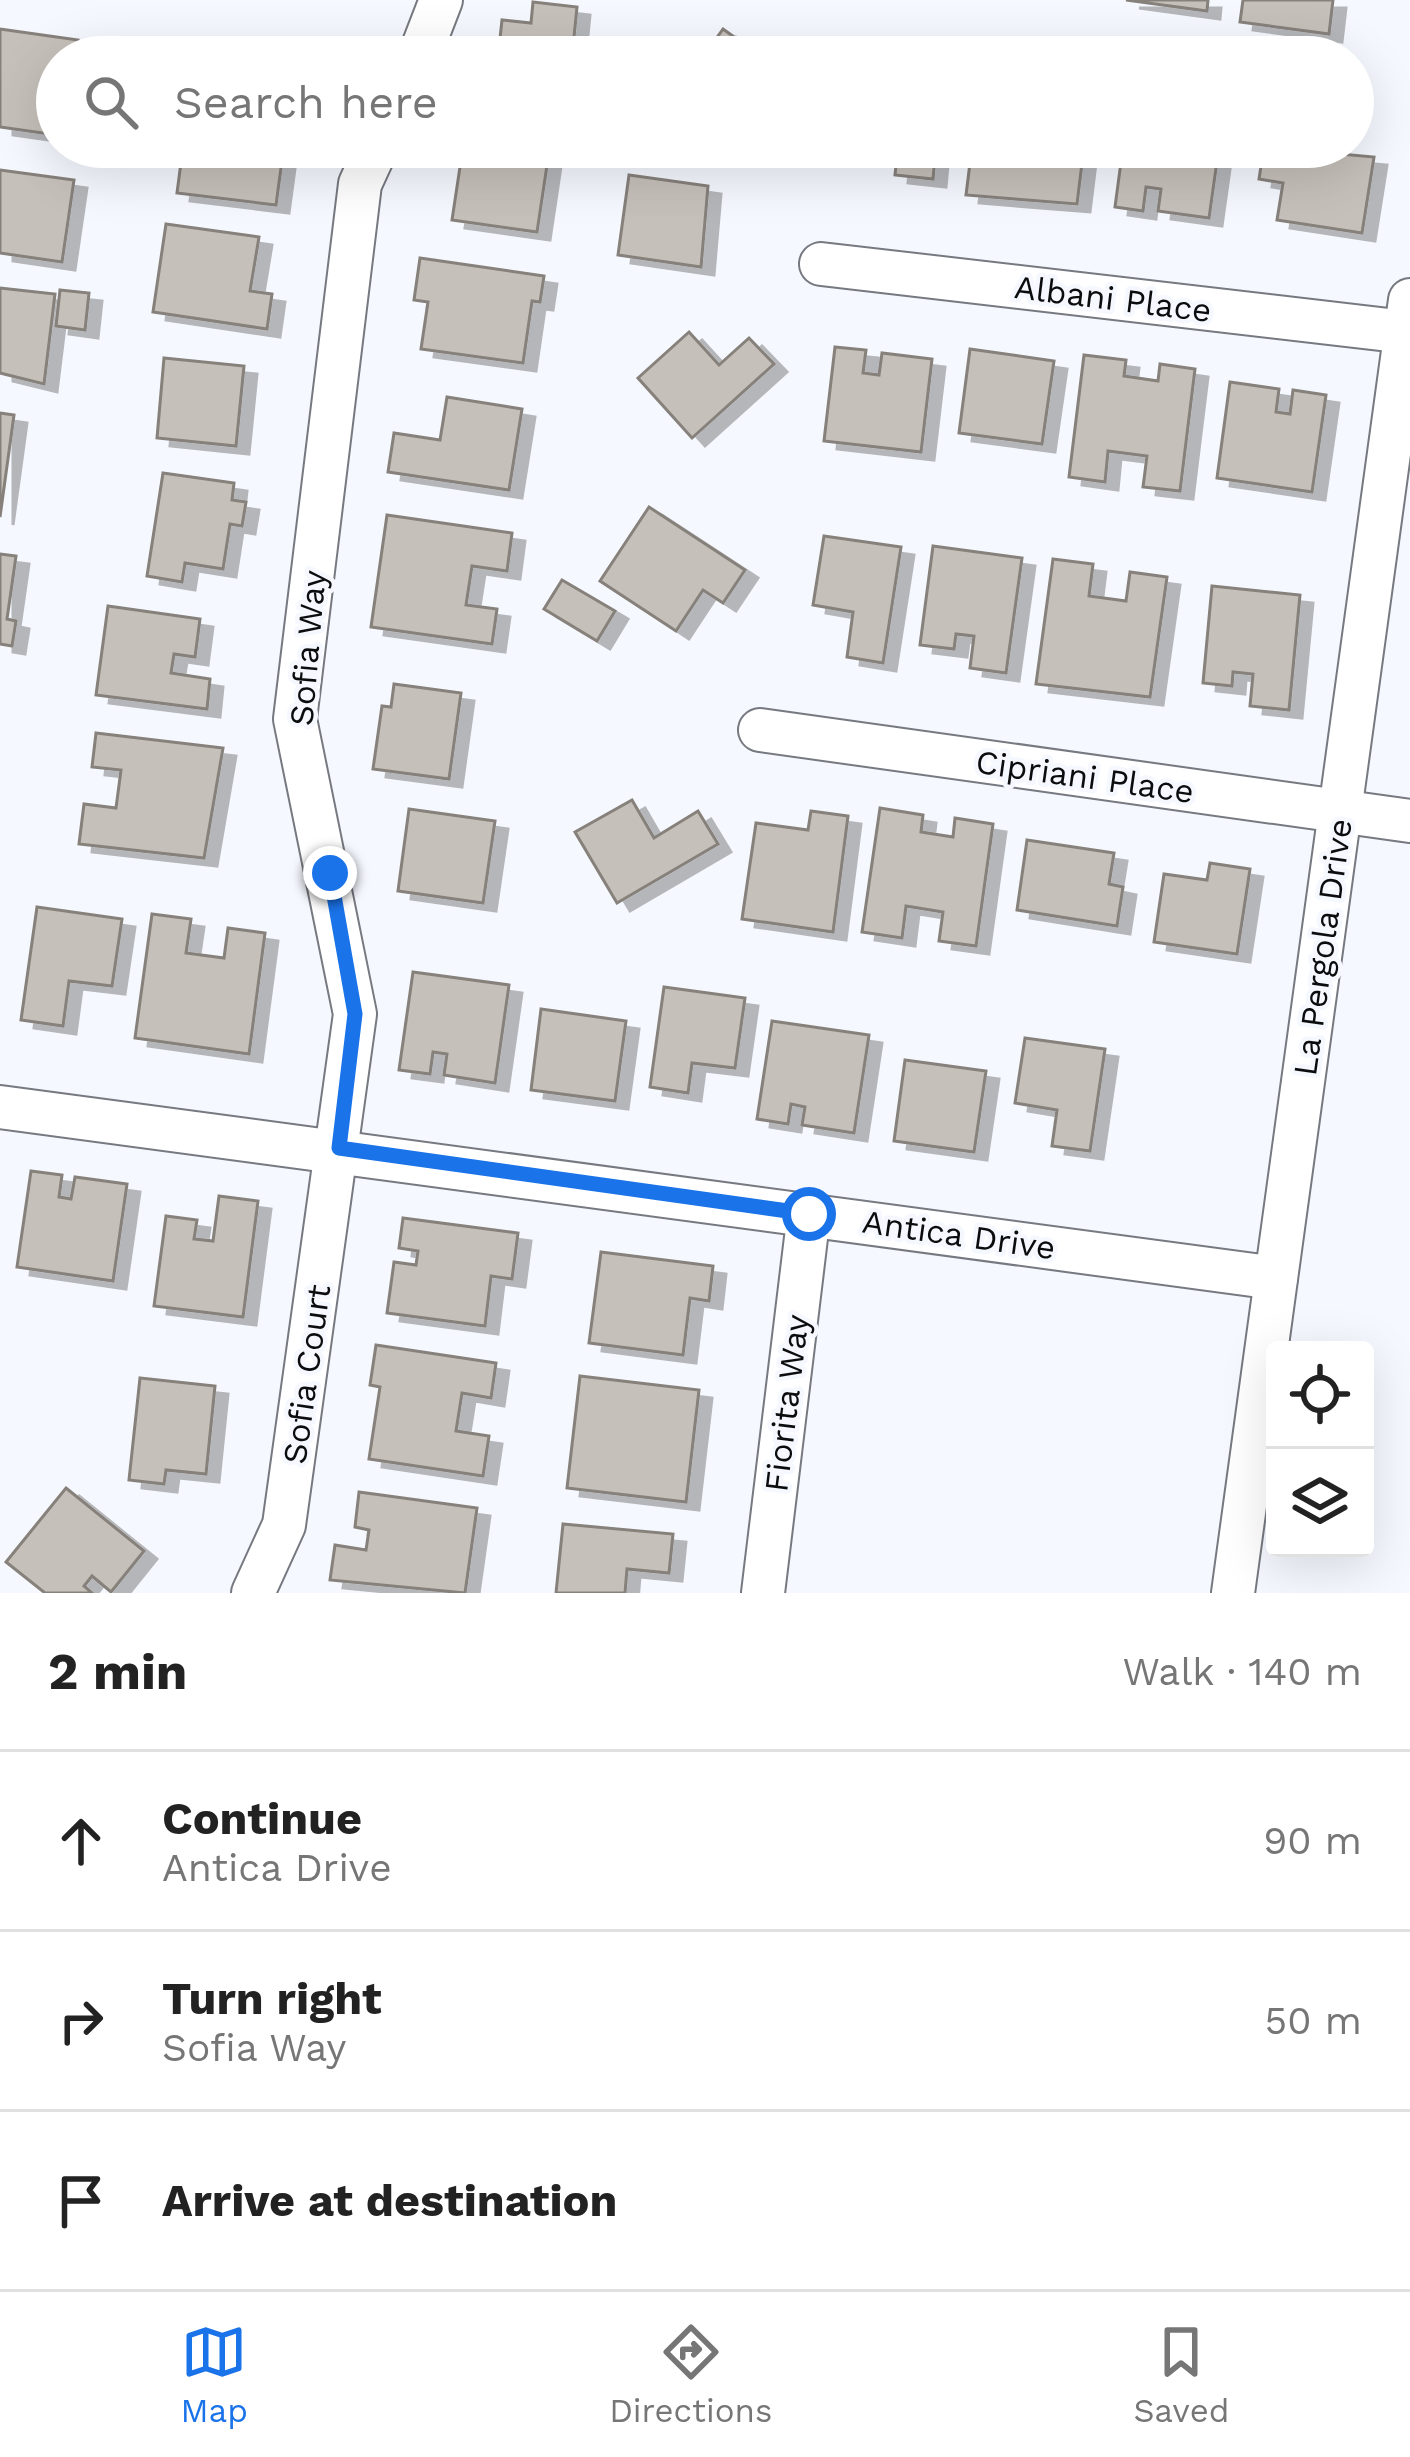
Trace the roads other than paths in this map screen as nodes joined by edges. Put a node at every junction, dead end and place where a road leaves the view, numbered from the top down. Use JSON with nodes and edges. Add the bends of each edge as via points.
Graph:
{"nodes":[{"id":1,"x":441,"y":0,"type":"edge"},
{"id":2,"x":427,"y":36,"type":"edge"},
{"id":3,"x":367,"y":168,"type":"edge"},
{"id":4,"x":821,"y":264,"type":"dead end"},
{"id":5,"x":1408,"y":316,"type":"edge"},
{"id":6,"x":760,"y":730,"type":"dead end"},
{"id":7,"x":1340,"y":813,"type":"junction"},
{"id":8,"x":1410,"y":821,"type":"edge"},
{"id":9,"x":0,"y":1107,"type":"edge"},
{"id":10,"x":339,"y":1148,"type":"junction"},
{"id":11,"x":809,"y":1214,"type":"junction"},
{"id":12,"x":1276,"y":1278,"type":"junction"},
{"id":13,"x":253,"y":1593,"type":"edge"},
{"id":14,"x":763,"y":1593,"type":"edge"},
{"id":15,"x":1233,"y":1593,"type":"edge"}],
"edges":[{"from":1,"to":2,"type":"street"},
{"from":3,"to":10,"type":"street","name":"Sofia Way","via":[[295,719],[355,1014]]},
{"from":4,"to":5,"type":"street","name":"Albani Place"},
{"from":5,"to":7,"type":"street","name":"La Pergola Drive"},
{"from":6,"to":7,"type":"street","name":"Cipriani Place"},
{"from":7,"to":8,"type":"street","name":"Cipriani Place"},
{"from":7,"to":12,"type":"street","name":"La Pergola Drive"},
{"from":9,"to":10,"type":"street","name":"Antica Drive"},
{"from":10,"to":11,"type":"street","name":"Antica Drive"},
{"from":10,"to":13,"type":"street","name":"Sofia Court","via":[[284,1525]]},
{"from":11,"to":12,"type":"street","name":"Antica Drive"},
{"from":11,"to":14,"type":"street","name":"Fiorita Way"},
{"from":12,"to":15,"type":"street","name":"La Pergola Drive"}]}
